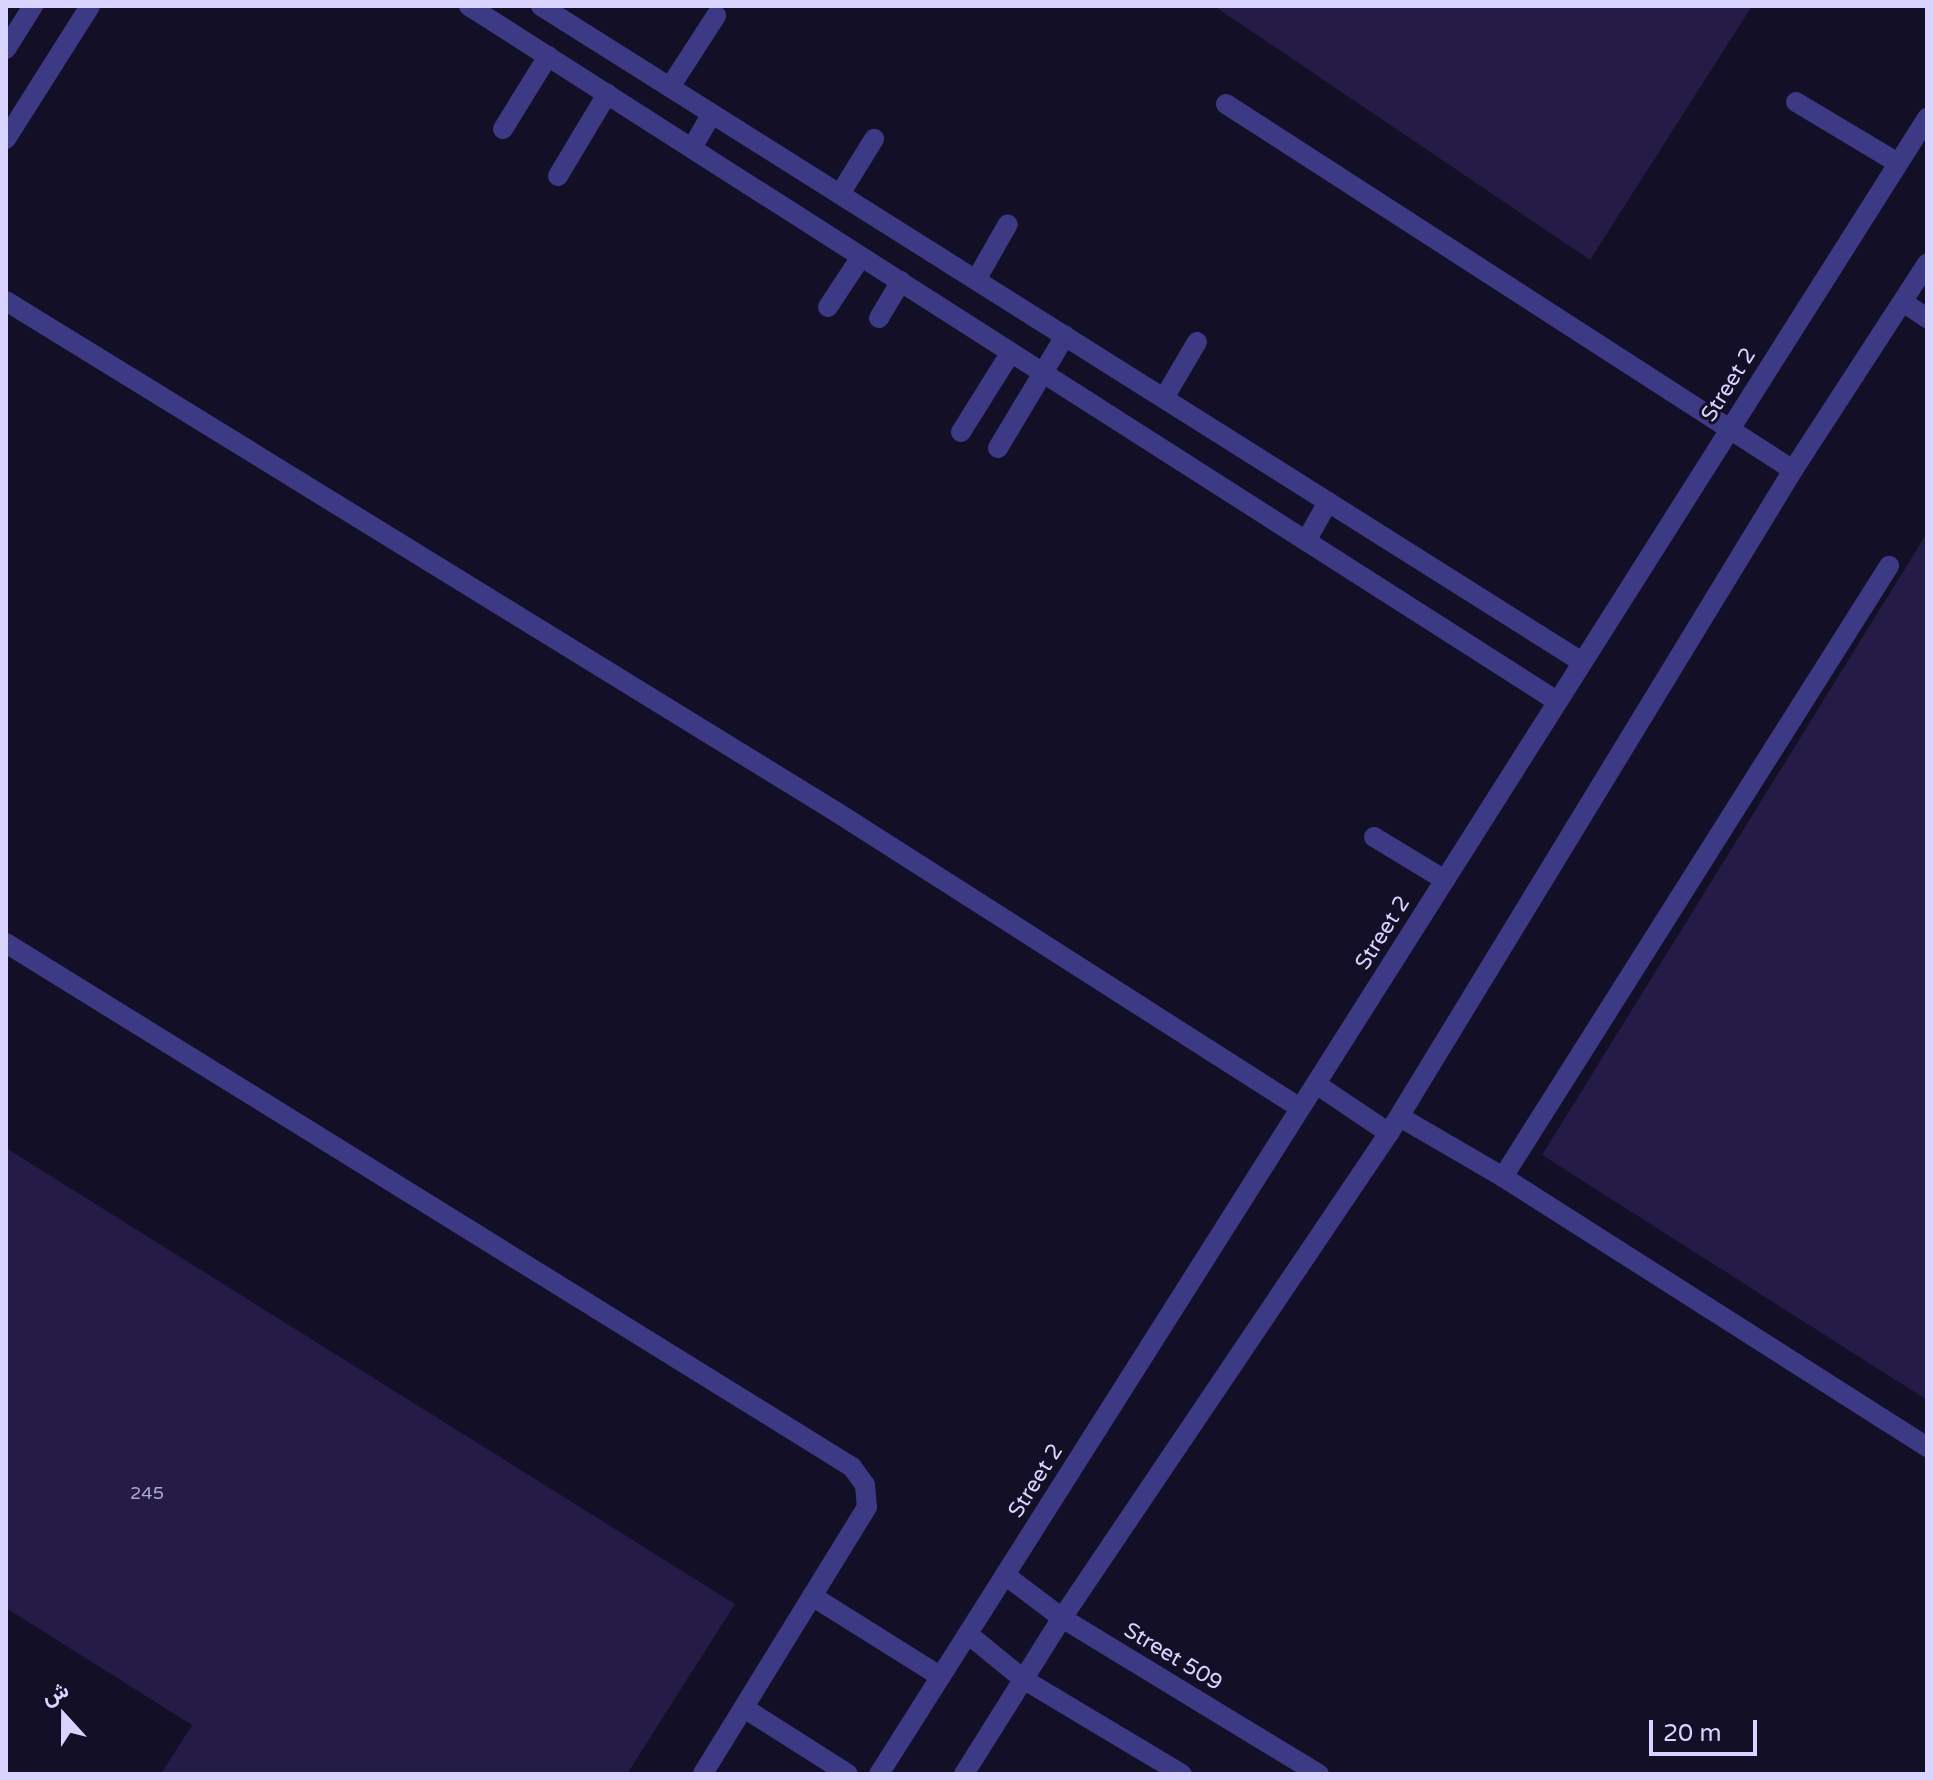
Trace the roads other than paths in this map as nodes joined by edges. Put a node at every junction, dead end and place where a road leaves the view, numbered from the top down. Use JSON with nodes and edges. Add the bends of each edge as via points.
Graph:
{"nodes":[{"id":1,"x":33,"y":6,"type":"edge"},
{"id":2,"x":90,"y":6,"type":"edge"},
{"id":3,"x":469,"y":6,"type":"edge"},
{"id":4,"x":541,"y":6,"type":"edge"},
{"id":5,"x":716,"y":16,"type":"dead end"},
{"id":6,"x":6,"y":49,"type":"edge"},
{"id":7,"x":548,"y":56,"type":"junction"},
{"id":8,"x":670,"y":87,"type":"junction"},
{"id":9,"x":607,"y":94,"type":"junction"},
{"id":10,"x":1796,"y":102,"type":"dead end"},
{"id":11,"x":1226,"y":104,"type":"dead end"},
{"id":12,"x":712,"y":114,"type":"junction"},
{"id":13,"x":1927,"y":118,"type":"edge"},
{"id":14,"x":503,"y":129,"type":"dead end"},
{"id":15,"x":6,"y":139,"type":"edge"},
{"id":16,"x":874,"y":139,"type":"dead end"},
{"id":17,"x":692,"y":148,"type":"junction"},
{"id":18,"x":1898,"y":163,"type":"junction"},
{"id":19,"x":558,"y":176,"type":"dead end"},
{"id":20,"x":840,"y":194,"type":"junction"},
{"id":21,"x":1008,"y":224,"type":"dead end"},
{"id":22,"x":861,"y":257,"type":"junction"},
{"id":23,"x":1927,"y":264,"type":"edge"},
{"id":24,"x":976,"y":280,"type":"junction"},
{"id":25,"x":901,"y":281,"type":"junction"},
{"id":26,"x":6,"y":301,"type":"edge"},
{"id":27,"x":1903,"y":302,"type":"junction"},
{"id":28,"x":828,"y":307,"type":"dead end"},
{"id":29,"x":879,"y":318,"type":"dead end"},
{"id":30,"x":1927,"y":318,"type":"edge"},
{"id":31,"x":1065,"y":336,"type":"junction"},
{"id":32,"x":1197,"y":342,"type":"dead end"},
{"id":33,"x":1011,"y":352,"type":"junction"},
{"id":34,"x":1042,"y":372,"type":"junction"},
{"id":35,"x":1164,"y":398,"type":"junction"},
{"id":36,"x":1730,"y":429,"type":"junction"},
{"id":37,"x":961,"y":432,"type":"dead end"},
{"id":38,"x":998,"y":448,"type":"dead end"},
{"id":39,"x":1793,"y":470,"type":"junction"},
{"id":40,"x":1328,"y":502,"type":"junction"},
{"id":41,"x":1306,"y":541,"type":"junction"},
{"id":42,"x":1889,"y":566,"type":"dead end"},
{"id":43,"x":1582,"y":662,"type":"junction"},
{"id":44,"x":1558,"y":702,"type":"junction"},
{"id":45,"x":1374,"y":837,"type":"dead end"},
{"id":46,"x":1445,"y":880,"type":"junction"},
{"id":47,"x":6,"y":943,"type":"edge"},
{"id":48,"x":1316,"y":1084,"type":"junction"},
{"id":49,"x":1300,"y":1108,"type":"junction"},
{"id":50,"x":1394,"y":1125,"type":"junction"},
{"id":51,"x":1503,"y":1177,"type":"junction"},
{"id":52,"x":1927,"y":1447,"type":"edge"},
{"id":53,"x":1005,"y":1575,"type":"junction"},
{"id":54,"x":812,"y":1596,"type":"junction"},
{"id":55,"x":1062,"y":1618,"type":"junction"},
{"id":56,"x":968,"y":1634,"type":"junction"},
{"id":57,"x":941,"y":1677,"type":"junction"},
{"id":58,"x":1023,"y":1679,"type":"junction"},
{"id":59,"x":744,"y":1708,"type":"junction"},
{"id":60,"x":703,"y":1774,"type":"edge"},
{"id":61,"x":848,"y":1774,"type":"edge"},
{"id":62,"x":879,"y":1774,"type":"edge"},
{"id":63,"x":964,"y":1774,"type":"edge"},
{"id":64,"x":1182,"y":1774,"type":"edge"},
{"id":65,"x":1319,"y":1774,"type":"edge"}],
"edges":[{"from":1,"to":6,"type":"street"},
{"from":2,"to":15,"type":"street"},
{"from":3,"to":7,"type":"street"},
{"from":4,"to":8,"type":"street"},
{"from":5,"to":8,"type":"street"},
{"from":7,"to":9,"type":"street"},
{"from":7,"to":14,"type":"street"},
{"from":8,"to":12,"type":"street"},
{"from":9,"to":17,"type":"street"},
{"from":9,"to":19,"type":"street"},
{"from":10,"to":18,"type":"street"},
{"from":11,"to":36,"type":"street"},
{"from":12,"to":17,"type":"street"},
{"from":12,"to":20,"type":"street"},
{"from":13,"to":18,"type":"street","name":"Street 2"},
{"from":16,"to":20,"type":"street"},
{"from":17,"to":22,"type":"street"},
{"from":18,"to":36,"type":"street","name":"Street 2"},
{"from":20,"to":24,"type":"street"},
{"from":21,"to":24,"type":"street"},
{"from":22,"to":25,"type":"street"},
{"from":22,"to":28,"type":"street"},
{"from":23,"to":27,"type":"street"},
{"from":24,"to":31,"type":"street"},
{"from":25,"to":29,"type":"street"},
{"from":25,"to":33,"type":"street"},
{"from":26,"to":49,"type":"street","via":[[838,813]]},
{"from":27,"to":30,"type":"street"},
{"from":27,"to":39,"type":"street"},
{"from":31,"to":34,"type":"street"},
{"from":31,"to":35,"type":"street"},
{"from":32,"to":35,"type":"street"},
{"from":33,"to":34,"type":"street"},
{"from":33,"to":37,"type":"street"},
{"from":34,"to":38,"type":"street"},
{"from":34,"to":41,"type":"street"},
{"from":35,"to":40,"type":"street"},
{"from":36,"to":39,"type":"street"},
{"from":36,"to":43,"type":"street","name":"Street 2"},
{"from":39,"to":50,"type":"street"},
{"from":40,"to":41,"type":"street"},
{"from":40,"to":43,"type":"street"},
{"from":41,"to":44,"type":"street"},
{"from":42,"to":51,"type":"street"},
{"from":43,"to":44,"type":"street","name":"Street 2"},
{"from":44,"to":46,"type":"street","name":"Street 2"},
{"from":45,"to":46,"type":"street"},
{"from":46,"to":48,"type":"street","name":"Street 2"},
{"from":47,"to":54,"type":"street","via":[[852,1467],[865,1485],[867,1507]]},
{"from":48,"to":49,"type":"street","name":"Street 2"},
{"from":48,"to":50,"type":"street"},
{"from":49,"to":53,"type":"street","name":"Street 2"},
{"from":50,"to":51,"type":"street"},
{"from":50,"to":55,"type":"street"},
{"from":51,"to":52,"type":"street"},
{"from":53,"to":55,"type":"street","name":"Street 509"},
{"from":53,"to":56,"type":"street","name":"Street 2"},
{"from":54,"to":57,"type":"street"},
{"from":54,"to":59,"type":"street"},
{"from":55,"to":58,"type":"street"},
{"from":55,"to":65,"type":"street","name":"Street 509"},
{"from":56,"to":57,"type":"street","name":"Street 2"},
{"from":56,"to":58,"type":"street"},
{"from":57,"to":62,"type":"street","name":"Street 2"},
{"from":58,"to":63,"type":"street"},
{"from":58,"to":64,"type":"street"},
{"from":59,"to":60,"type":"street"},
{"from":59,"to":61,"type":"street"}]}
